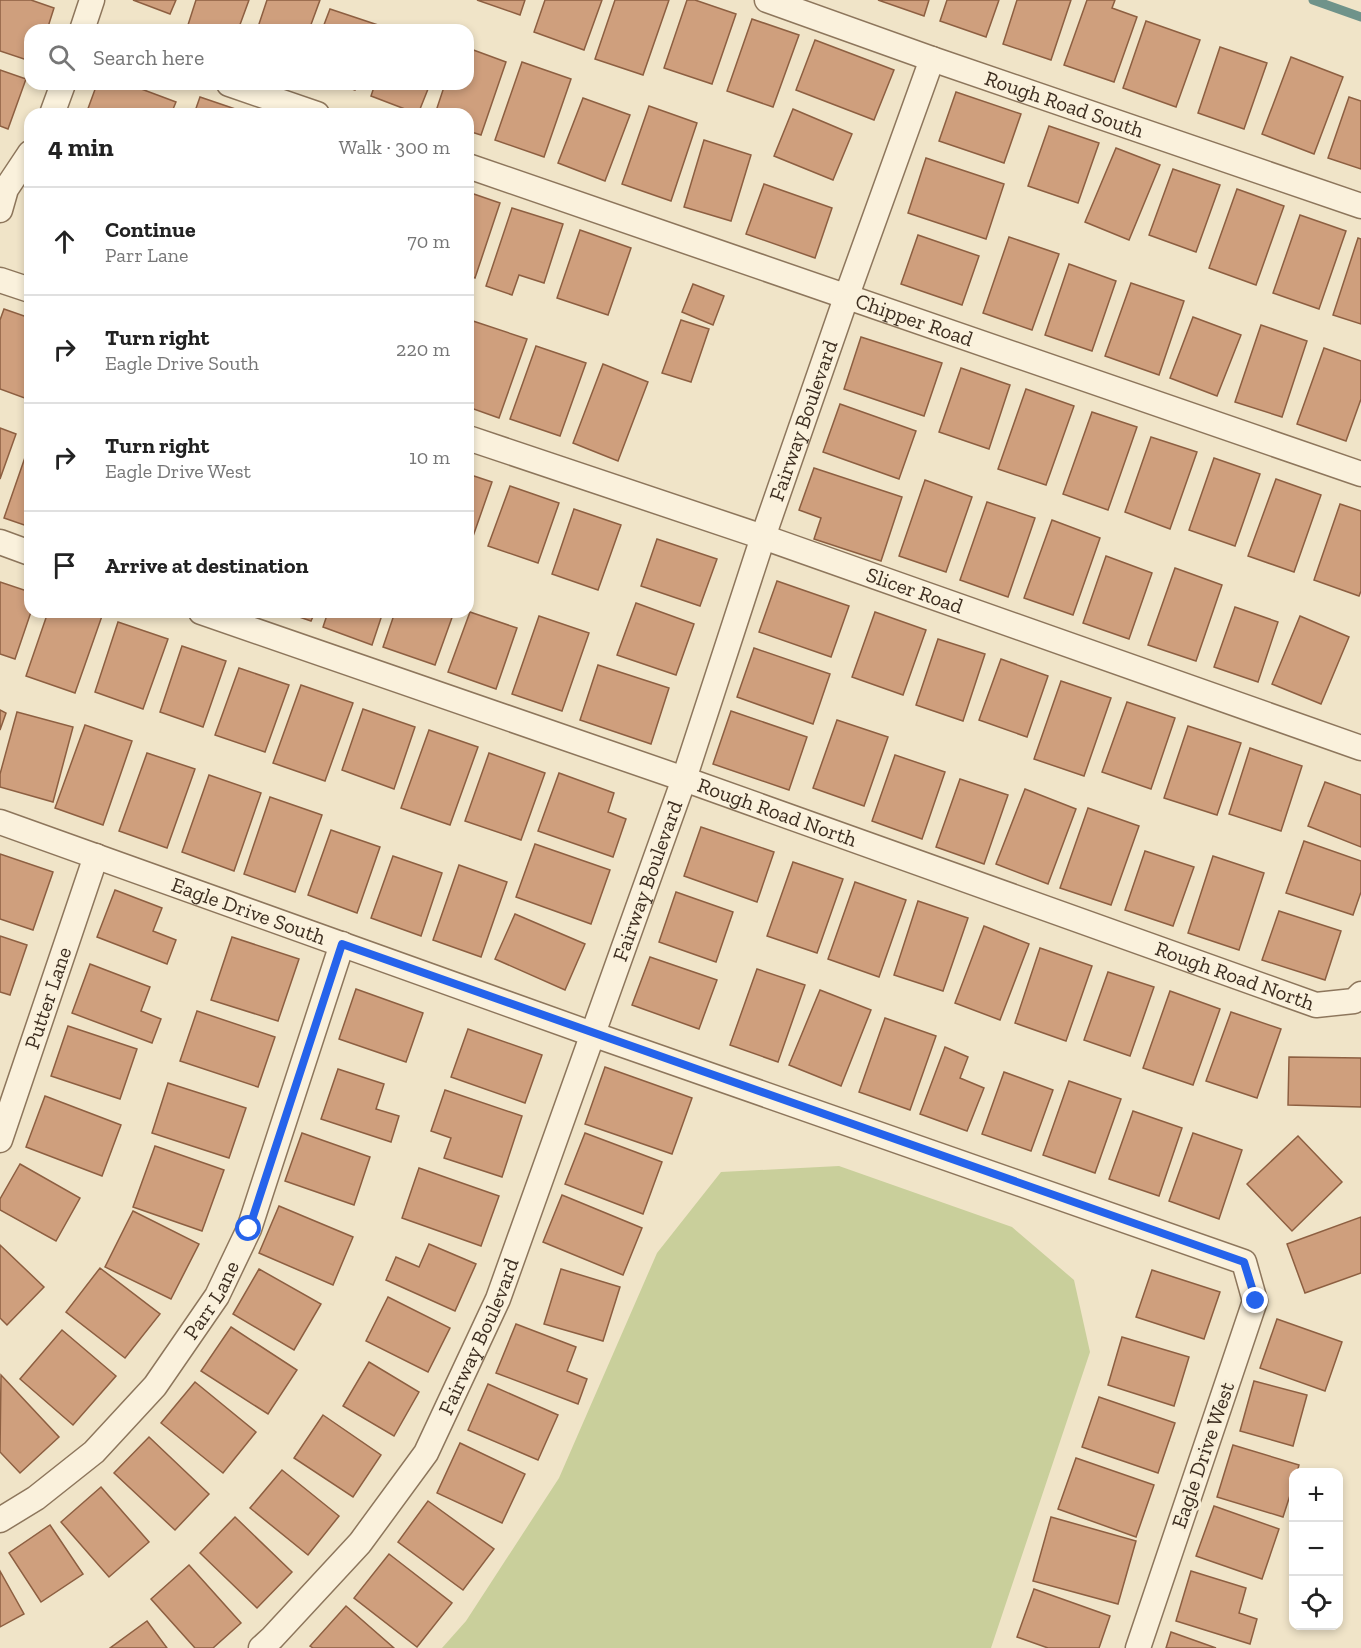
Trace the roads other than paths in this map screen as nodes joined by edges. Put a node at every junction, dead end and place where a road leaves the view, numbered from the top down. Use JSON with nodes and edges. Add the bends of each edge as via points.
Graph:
{"nodes":[{"id":1,"x":92,"y":0,"type":"edge"},
{"id":2,"x":767,"y":0,"type":"edge"},
{"id":3,"x":84,"y":24,"type":"edge"},
{"id":4,"x":932,"y":59,"type":"junction"},
{"id":5,"x":61,"y":90,"type":"edge"},
{"id":6,"x":247,"y":90,"type":"edge"},
{"id":7,"x":54,"y":108,"type":"edge"},
{"id":8,"x":299,"y":108,"type":"edge"},
{"id":9,"x":24,"y":162,"type":"edge"},
{"id":10,"x":474,"y":167,"type":"edge"},
{"id":11,"x":1361,"y":206,"type":"edge"},
{"id":12,"x":0,"y":210,"type":"edge"},
{"id":13,"x":0,"y":280,"type":"edge"},
{"id":14,"x":24,"y":288,"type":"edge"},
{"id":15,"x":847,"y":295,"type":"junction"},
{"id":16,"x":474,"y":440,"type":"edge"},
{"id":17,"x":1361,"y":474,"type":"edge"},
{"id":18,"x":763,"y":537,"type":"junction"},
{"id":19,"x":0,"y":542,"type":"edge"},
{"id":20,"x":24,"y":551,"type":"edge"},
{"id":21,"x":218,"y":618,"type":"edge"},
{"id":22,"x":1361,"y":748,"type":"edge"},
{"id":23,"x":684,"y":779,"type":"junction"},
{"id":24,"x":0,"y":822,"type":"edge"},
{"id":25,"x":96,"y":856,"type":"junction"},
{"id":26,"x":342,"y":944,"type":"junction"},
{"id":27,"x":1358,"y":998,"type":"edge"},
{"id":28,"x":592,"y":1034,"type":"junction"},
{"id":29,"x":0,"y":1140,"type":"edge"},
{"id":30,"x":1244,"y":1262,"type":"joint"},
{"id":31,"x":0,"y":1520,"type":"edge"},
{"id":32,"x":261,"y":1648,"type":"edge"},
{"id":33,"x":1138,"y":1648,"type":"edge"}],
"edges":[{"from":1,"to":3,"type":"street"},
{"from":2,"to":4,"type":"street","name":"Rough Road South"},
{"from":4,"to":11,"type":"street","name":"Rough Road South"},
{"from":4,"to":15,"type":"street","name":"Fairway Boulevard"},
{"from":5,"to":7,"type":"street"},
{"from":6,"to":8,"type":"street"},
{"from":9,"to":12,"type":"street","via":[[6,189]]},
{"from":10,"to":15,"type":"street","name":"Chipper Road"},
{"from":13,"to":14,"type":"street"},
{"from":15,"to":17,"type":"street","name":"Chipper Road"},
{"from":15,"to":18,"type":"street","name":"Fairway Boulevard"},
{"from":16,"to":18,"type":"street","name":"Slicer Road"},
{"from":18,"to":22,"type":"street","name":"Slicer Road"},
{"from":18,"to":23,"type":"street","name":"Fairway Boulevard"},
{"from":19,"to":20,"type":"street"},
{"from":21,"to":23,"type":"street","name":"Rough Road North"},
{"from":23,"to":27,"type":"street","name":"Rough Road North","via":[[1316,1005]]},
{"from":23,"to":28,"type":"street","name":"Fairway Boulevard"},
{"from":24,"to":25,"type":"street","name":"Eagle Drive South"},
{"from":25,"to":26,"type":"street","name":"Eagle Drive South"},
{"from":25,"to":29,"type":"street","name":"Putter Lane"},
{"from":26,"to":28,"type":"street","name":"Eagle Drive South"},
{"from":26,"to":31,"type":"street","name":"Parr Lane","via":[[249,1229],[217,1296],[155,1386],[94,1452],[36,1498]]},
{"from":28,"to":30,"type":"street","name":"Eagle Drive South"},
{"from":28,"to":32,"type":"street","name":"Fairway Boulevard","via":[[498,1299],[426,1453],[360,1543]]},
{"from":30,"to":33,"type":"street","name":"Eagle Drive West","via":[[1256,1301]]}]}
